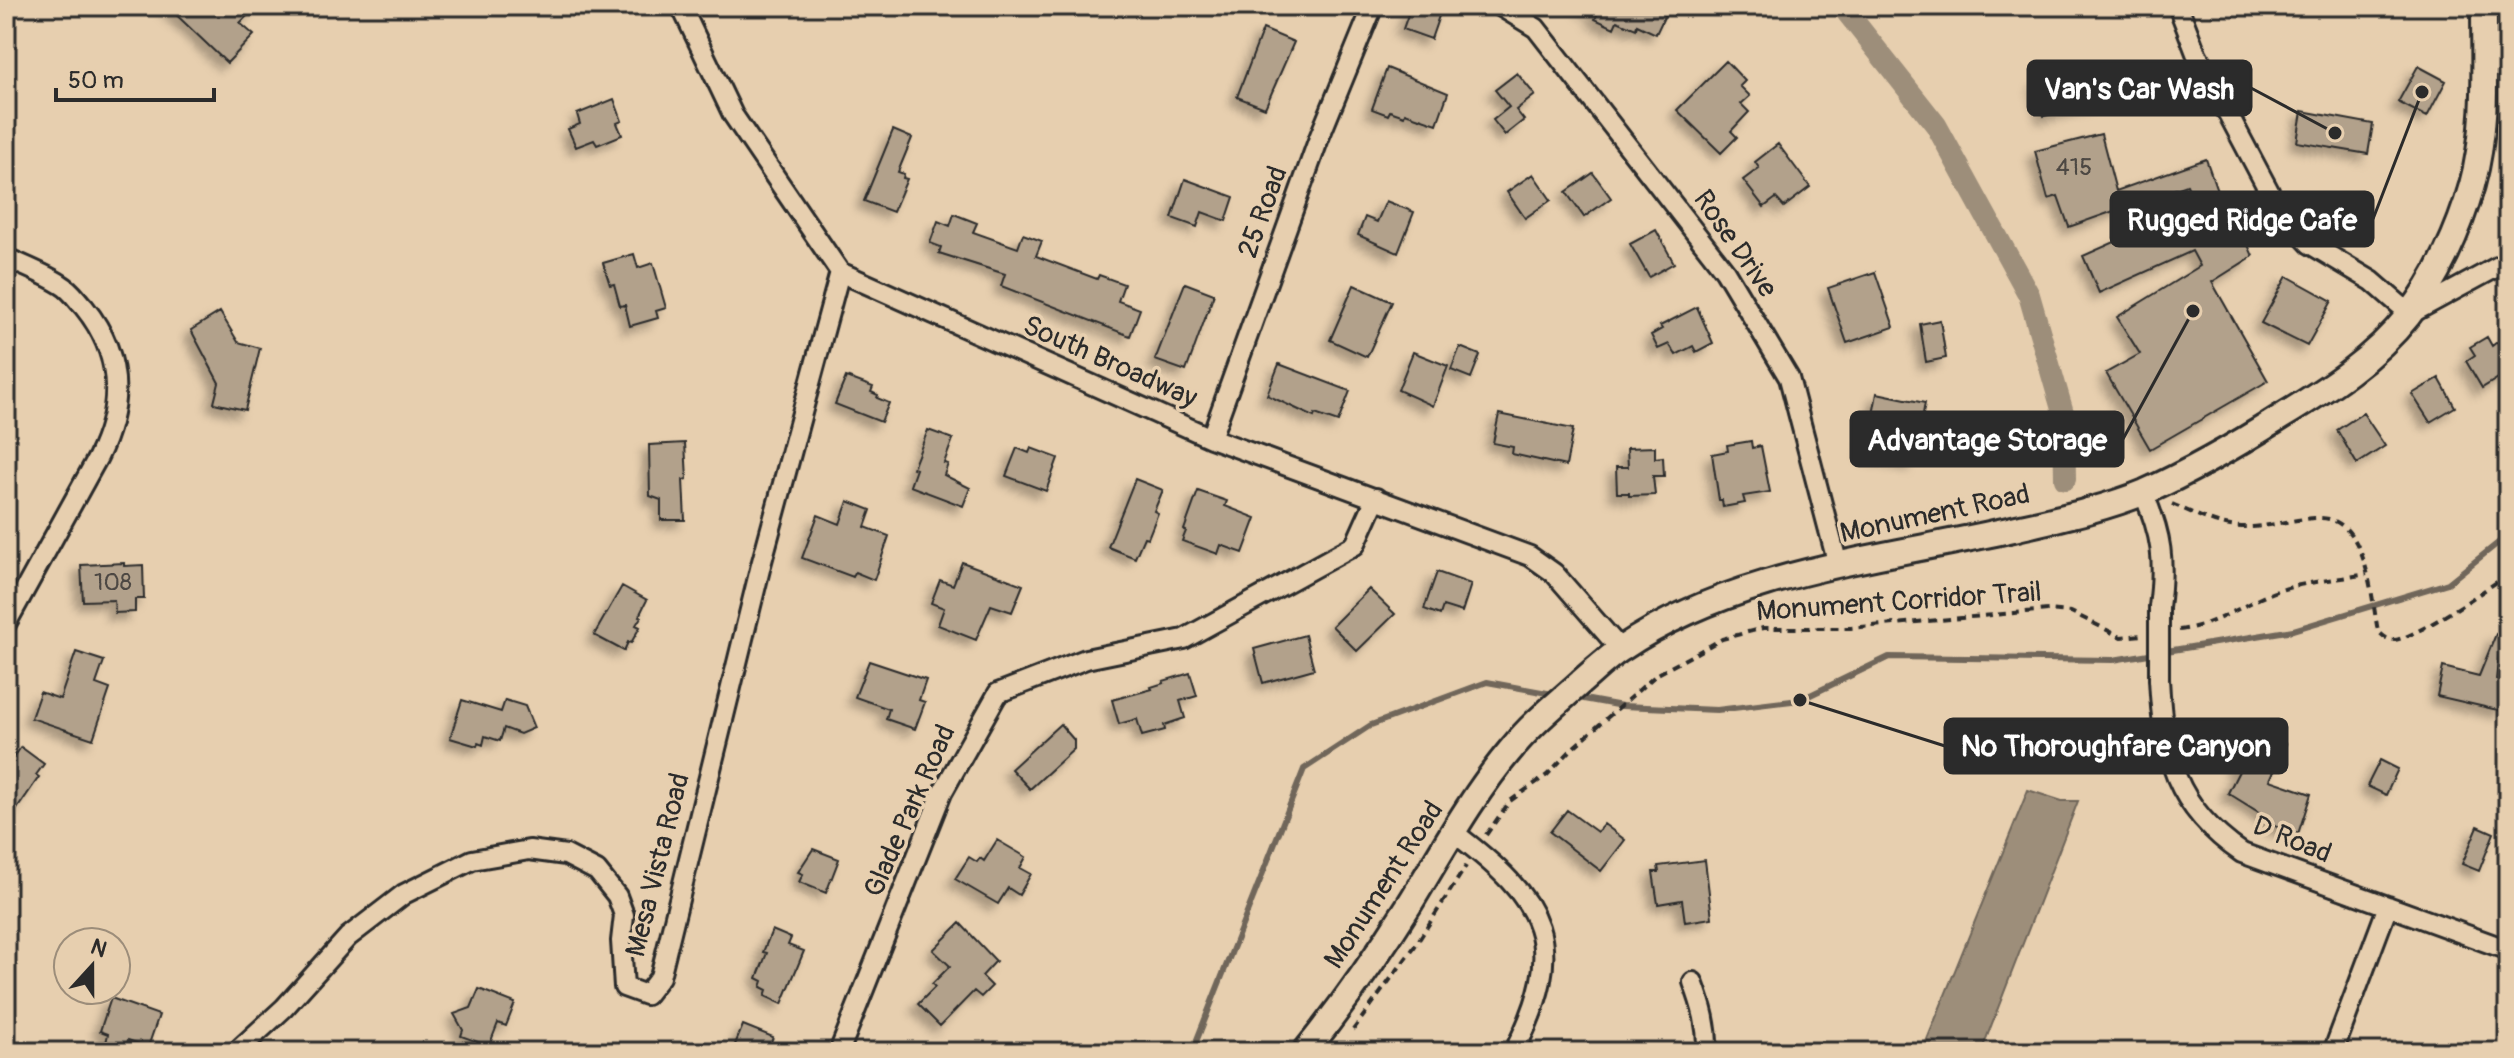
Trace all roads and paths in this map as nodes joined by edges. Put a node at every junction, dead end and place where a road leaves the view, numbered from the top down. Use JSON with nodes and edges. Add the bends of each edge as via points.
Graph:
{"nodes":[{"id":1,"x":681,"y":6,"type":"edge"},
{"id":2,"x":1373,"y":6,"type":"edge"},
{"id":3,"x":1500,"y":6,"type":"edge"},
{"id":4,"x":2178,"y":6,"type":"edge"},
{"id":5,"x":2484,"y":6,"type":"edge"},
{"id":6,"x":6,"y":258,"type":"edge"},
{"id":7,"x":2508,"y":261,"type":"edge"},
{"id":8,"x":840,"y":272,"type":"junction"},
{"id":9,"x":2410,"y":314,"type":"junction"},
{"id":10,"x":1211,"y":438,"type":"junction"},
{"id":11,"x":2143,"y":493,"type":"junction"},
{"id":12,"x":1376,"y":498,"type":"junction"},
{"id":13,"x":2187,"y":510,"type":"dead end"},
{"id":14,"x":1838,"y":565,"type":"junction"},
{"id":15,"x":2367,"y":574,"type":"junction"},
{"id":16,"x":2508,"y":574,"type":"edge"},
{"id":17,"x":6,"y":624,"type":"edge"},
{"id":18,"x":2172,"y":631,"type":"dead end"},
{"id":19,"x":2147,"y":634,"type":"dead end"},
{"id":20,"x":1620,"y":649,"type":"junction"},
{"id":21,"x":1489,"y":830,"type":"dead end"},
{"id":22,"x":1453,"y":832,"type":"junction"},
{"id":23,"x":1451,"y":888,"type":"dead end"},
{"id":24,"x":2388,"y":906,"type":"junction"},
{"id":25,"x":2508,"y":950,"type":"edge"},
{"id":26,"x":1693,"y":982,"type":"dead end"},
{"id":27,"x":1352,"y":1032,"type":"dead end"},
{"id":28,"x":236,"y":1052,"type":"edge"},
{"id":29,"x":839,"y":1052,"type":"edge"},
{"id":30,"x":1305,"y":1052,"type":"edge"},
{"id":31,"x":1514,"y":1052,"type":"edge"},
{"id":32,"x":1707,"y":1052,"type":"edge"},
{"id":33,"x":2333,"y":1052,"type":"edge"}],
"edges":[{"from":1,"to":8,"type":"street","via":[[733,115]]},
{"from":2,"to":10,"type":"street","name":"25 Road","via":[[1319,138]]},
{"from":3,"to":14,"type":"street","name":"Rose Drive","via":[[1536,28],[1725,271],[1789,378]]},
{"from":4,"to":9,"type":"street","via":[[2196,53],[2280,212],[2310,244],[2372,281]]},
{"from":5,"to":9,"type":"main road","name":"Monument Road","via":[[2483,114],[2471,189],[2445,255]]},
{"from":6,"to":17,"type":"street","via":[[65,286],[98,325],[111,356],[116,406],[98,457]]},
{"from":7,"to":9,"type":"street"},
{"from":8,"to":10,"type":"street","name":"South Broadway"},
{"from":8,"to":28,"type":"street","name":"Mesa Vista Road","via":[[761,565],[660,977],[646,995],[624,987],[624,915],[597,871],[566,855],[529,850],[472,860],[404,894],[348,937]]},
{"from":9,"to":11,"type":"main road","name":"Monument Road","via":[[2332,385],[2233,448]]},
{"from":10,"to":12,"type":"street","name":"South Broadway"},
{"from":11,"to":14,"type":"main road","name":"Monument Road","via":[[2015,529]]},
{"from":11,"to":24,"type":"street","name":"D Road","bridge":true,"via":[[2162,549],[2161,709],[2169,756],[2183,792],[2206,824],[2242,853]]},
{"from":12,"to":20,"type":"street","name":"South Broadway","via":[[1530,556],[1554,573]]},
{"from":12,"to":29,"type":"street","name":"Glade Park Road","via":[[1355,545],[1184,639],[1086,659],[998,693],[942,793]]},
{"from":13,"to":15,"type":"path","via":[[2243,527],[2329,520],[2358,544]]},
{"from":14,"to":20,"type":"main road","name":"Monument Road","via":[[1703,606]]},
{"from":15,"to":16,"type":"path","via":[[2378,631],[2393,640],[2473,599]]},
{"from":15,"to":18,"type":"path","via":[[2287,589],[2218,621]]},
{"from":19,"to":21,"type":"path","name":"Monument Corridor Trail","via":[[2121,637],[2071,612],[2048,610],[1851,628],[1763,628],[1722,639],[1656,675],[1547,775],[1510,801]]},
{"from":20,"to":22,"type":"main road","name":"Monument Road","via":[[1533,724]]},
{"from":22,"to":30,"type":"main road","name":"Monument Road","via":[[1345,1001]]},
{"from":22,"to":31,"type":"street","via":[[1511,881],[1538,918],[1544,947],[1542,982]]},
{"from":23,"to":27,"type":"path"},
{"from":24,"to":25,"type":"street","name":"D Road"},
{"from":24,"to":33,"type":"street"},
{"from":26,"to":32,"type":"street","via":[[1708,1034]]}]}
